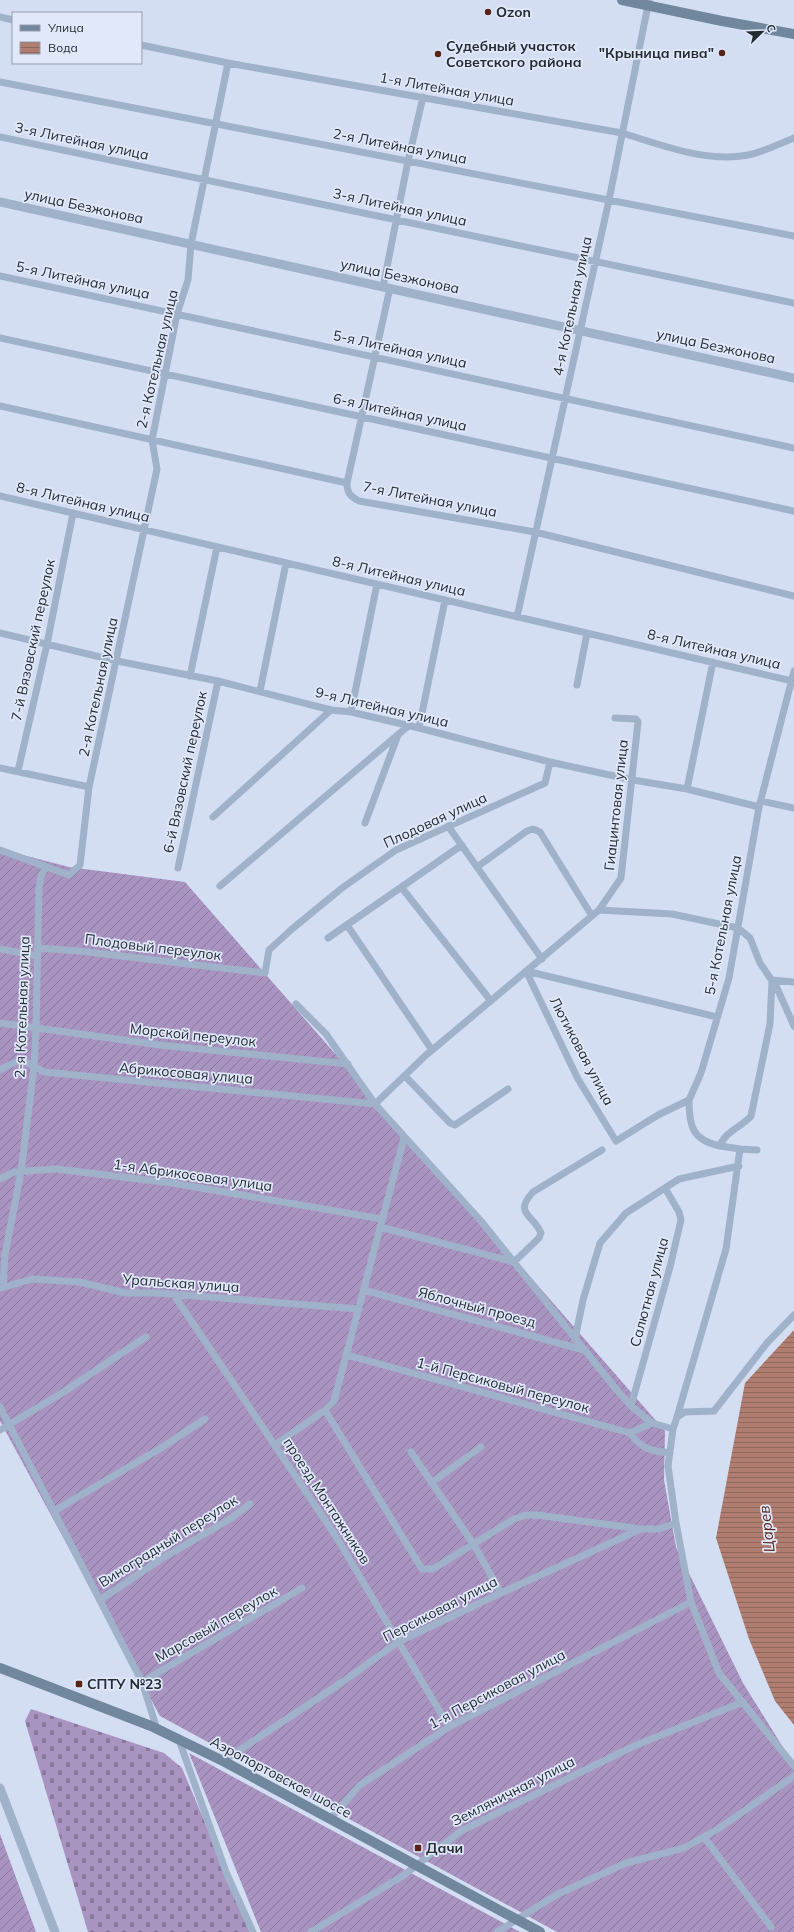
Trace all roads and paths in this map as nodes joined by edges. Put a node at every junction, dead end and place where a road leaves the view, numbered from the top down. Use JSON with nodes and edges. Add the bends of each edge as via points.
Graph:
{"nodes":[{"id":1,"x":622,"y":0,"type":"edge"},
{"id":2,"x":648,"y":2,"type":"edge"},
{"id":3,"x":0,"y":17,"type":"edge"},
{"id":4,"x":12,"y":20,"type":"edge"},
{"id":5,"x":794,"y":34,"type":"edge"},
{"id":6,"x":142,"y":46,"type":"edge"},
{"id":7,"x":228,"y":63,"type":"junction"},
{"id":8,"x":0,"y":82,"type":"edge"},
{"id":9,"x":423,"y":98,"type":"junction"},
{"id":10,"x":215,"y":123,"type":"junction"},
{"id":11,"x":622,"y":133,"type":"junction"},
{"id":12,"x":0,"y":137,"type":"edge"},
{"id":13,"x":794,"y":138,"type":"edge"},
{"id":14,"x":408,"y":161,"type":"junction"},
{"id":15,"x":204,"y":180,"type":"junction"},
{"id":16,"x":609,"y":200,"type":"junction"},
{"id":17,"x":0,"y":202,"type":"edge"},
{"id":18,"x":396,"y":220,"type":"junction"},
{"id":19,"x":794,"y":236,"type":"edge"},
{"id":20,"x":191,"y":244,"type":"junction"},
{"id":21,"x":596,"y":261,"type":"junction"},
{"id":22,"x":0,"y":276,"type":"edge"},
{"id":23,"x":387,"y":288,"type":"junction"},
{"id":24,"x":794,"y":303,"type":"edge"},
{"id":25,"x":177,"y":314,"type":"junction"},
{"id":26,"x":580,"y":330,"type":"junction"},
{"id":27,"x":0,"y":338,"type":"edge"},
{"id":28,"x":375,"y":357,"type":"junction"},
{"id":29,"x":165,"y":375,"type":"junction"},
{"id":30,"x":794,"y":378,"type":"edge"},
{"id":31,"x":565,"y":399,"type":"junction"},
{"id":32,"x":0,"y":406,"type":"edge"},
{"id":33,"x":362,"y":416,"type":"junction"},
{"id":34,"x":152,"y":440,"type":"junction"},
{"id":35,"x":794,"y":448,"type":"edge"},
{"id":36,"x":552,"y":458,"type":"junction"},
{"id":37,"x":347,"y":482,"type":"junction"},
{"id":38,"x":0,"y":496,"type":"edge"},
{"id":39,"x":794,"y":511,"type":"edge"},
{"id":40,"x":73,"y":513,"type":"junction"},
{"id":41,"x":145,"y":530,"type":"junction"},
{"id":42,"x":535,"y":532,"type":"junction"},
{"id":43,"x":217,"y":546,"type":"junction"},
{"id":44,"x":286,"y":563,"type":"junction"},
{"id":45,"x":377,"y":584,"type":"junction"},
{"id":46,"x":794,"y":596,"type":"edge"},
{"id":47,"x":445,"y":600,"type":"junction"},
{"id":48,"x":517,"y":616,"type":"junction"},
{"id":49,"x":0,"y":633,"type":"edge"},
{"id":50,"x":587,"y":633,"type":"junction"},
{"id":51,"x":47,"y":644,"type":"junction"},
{"id":52,"x":117,"y":661,"type":"junction"},
{"id":53,"x":713,"y":662,"type":"junction"},
{"id":54,"x":794,"y":671,"type":"edge"},
{"id":55,"x":190,"y":676,"type":"junction"},
{"id":56,"x":218,"y":681,"type":"junction"},
{"id":57,"x":792,"y":681,"type":"junction"},
{"id":58,"x":577,"y":685,"type":"dead end"},
{"id":59,"x":260,"y":691,"type":"junction"},
{"id":60,"x":331,"y":710,"type":"junction"},
{"id":61,"x":351,"y":712,"type":"junction"},
{"id":62,"x":615,"y":718,"type":"dead end"},
{"id":63,"x":407,"y":727,"type":"junction"},
{"id":64,"x":419,"y":728,"type":"junction"},
{"id":65,"x":399,"y":733,"type":"junction"},
{"id":66,"x":550,"y":762,"type":"junction"},
{"id":67,"x":0,"y":768,"type":"edge"},
{"id":68,"x":18,"y":772,"type":"junction"},
{"id":69,"x":633,"y":780,"type":"junction"},
{"id":70,"x":89,"y":787,"type":"junction"},
{"id":71,"x":687,"y":789,"type":"junction"},
{"id":72,"x":760,"y":804,"type":"junction"},
{"id":73,"x":794,"y":808,"type":"edge"},
{"id":74,"x":213,"y":817,"type":"dead end"},
{"id":75,"x":365,"y":823,"type":"dead end"},
{"id":76,"x":448,"y":826,"type":"junction"},
{"id":77,"x":462,"y":846,"type":"junction"},
{"id":78,"x":0,"y":850,"type":"edge"},
{"id":79,"x":46,"y":867,"type":"junction"},
{"id":80,"x":477,"y":867,"type":"junction"},
{"id":81,"x":178,"y":868,"type":"dead end"},
{"id":82,"x":220,"y":886,"type":"dead end"},
{"id":83,"x":402,"y":888,"type":"junction"},
{"id":84,"x":599,"y":910,"type":"junction"},
{"id":85,"x":592,"y":916,"type":"junction"},
{"id":86,"x":347,"y":925,"type":"junction"},
{"id":87,"x":738,"y":928,"type":"junction"},
{"id":88,"x":328,"y":938,"type":"dead end"},
{"id":89,"x":37,"y":948,"type":"junction"},
{"id":90,"x":0,"y":949,"type":"edge"},
{"id":91,"x":37,"y":956,"type":"junction"},
{"id":92,"x":542,"y":959,"type":"junction"},
{"id":93,"x":526,"y":972,"type":"junction"},
{"id":94,"x":266,"y":973,"type":"joint"},
{"id":95,"x":772,"y":980,"type":"junction"},
{"id":96,"x":794,"y":982,"type":"edge"},
{"id":97,"x":491,"y":1001,"type":"junction"},
{"id":98,"x":296,"y":1004,"type":"dead end"},
{"id":99,"x":717,"y":1017,"type":"junction"},
{"id":100,"x":0,"y":1023,"type":"edge"},
{"id":101,"x":794,"y":1026,"type":"edge"},
{"id":102,"x":36,"y":1029,"type":"junction"},
{"id":103,"x":432,"y":1050,"type":"junction"},
{"id":104,"x":348,"y":1064,"type":"junction"},
{"id":105,"x":34,"y":1067,"type":"junction"},
{"id":106,"x":0,"y":1070,"type":"edge"},
{"id":107,"x":405,"y":1076,"type":"junction"},
{"id":108,"x":508,"y":1089,"type":"dead end"},
{"id":109,"x":689,"y":1100,"type":"junction"},
{"id":110,"x":375,"y":1104,"type":"junction"},
{"id":111,"x":404,"y":1138,"type":"junction"},
{"id":112,"x":720,"y":1146,"type":"junction"},
{"id":113,"x":740,"y":1149,"type":"junction"},
{"id":114,"x":602,"y":1150,"type":"dead end"},
{"id":115,"x":757,"y":1150,"type":"dead end"},
{"id":116,"x":739,"y":1166,"type":"junction"},
{"id":117,"x":21,"y":1172,"type":"junction"},
{"id":118,"x":0,"y":1179,"type":"edge"},
{"id":119,"x":665,"y":1188,"type":"junction"},
{"id":120,"x":382,"y":1219,"type":"junction"},
{"id":121,"x":380,"y":1227,"type":"junction"},
{"id":122,"x":514,"y":1262,"type":"junction"},
{"id":123,"x":1,"y":1287,"type":"edge"},
{"id":124,"x":364,"y":1290,"type":"junction"},
{"id":125,"x":174,"y":1295,"type":"junction"},
{"id":126,"x":359,"y":1309,"type":"junction"},
{"id":127,"x":794,"y":1315,"type":"edge"},
{"id":128,"x":146,"y":1337,"type":"dead end"},
{"id":129,"x":576,"y":1339,"type":"junction"},
{"id":130,"x":584,"y":1350,"type":"junction"},
{"id":131,"x":347,"y":1355,"type":"junction"},
{"id":132,"x":631,"y":1406,"type":"junction"},
{"id":133,"x":0,"y":1407,"type":"edge"},
{"id":134,"x":325,"y":1410,"type":"junction"},
{"id":135,"x":677,"y":1417,"type":"junction"},
{"id":136,"x":205,"y":1419,"type":"dead end"},
{"id":137,"x":652,"y":1423,"type":"junction"},
{"id":138,"x":10,"y":1424,"type":"junction"},
{"id":139,"x":673,"y":1429,"type":"junction"},
{"id":140,"x":0,"y":1430,"type":"edge"},
{"id":141,"x":630,"y":1433,"type":"junction"},
{"id":142,"x":275,"y":1445,"type":"junction"},
{"id":143,"x":481,"y":1447,"type":"dead end"},
{"id":144,"x":411,"y":1452,"type":"dead end"},
{"id":145,"x":670,"y":1453,"type":"junction"},
{"id":146,"x":431,"y":1482,"type":"junction"},
{"id":147,"x":250,"y":1504,"type":"dead end"},
{"id":148,"x":54,"y":1511,"type":"junction"},
{"id":149,"x":676,"y":1523,"type":"junction"},
{"id":150,"x":641,"y":1529,"type":"junction"},
{"id":151,"x":474,"y":1545,"type":"junction"},
{"id":152,"x":302,"y":1588,"type":"dead end"},
{"id":153,"x":501,"y":1592,"type":"junction"},
{"id":154,"x":100,"y":1600,"type":"junction"},
{"id":155,"x":691,"y":1602,"type":"junction"},
{"id":156,"x":398,"y":1642,"type":"junction"},
{"id":157,"x":0,"y":1668,"type":"edge"},
{"id":158,"x":142,"y":1682,"type":"junction"},
{"id":159,"x":743,"y":1702,"type":"junction"},
{"id":160,"x":449,"y":1727,"type":"junction"},
{"id":161,"x":157,"y":1729,"type":"junction"},
{"id":162,"x":178,"y":1740,"type":"junction"},
{"id":163,"x":223,"y":1760,"type":"junction"},
{"id":164,"x":794,"y":1766,"type":"edge"},
{"id":165,"x":794,"y":1776,"type":"edge"},
{"id":166,"x":0,"y":1788,"type":"edge"},
{"id":167,"x":2,"y":1800,"type":"edge"},
{"id":168,"x":330,"y":1819,"type":"junction"},
{"id":169,"x":704,"y":1837,"type":"junction"},
{"id":170,"x":415,"y":1865,"type":"junction"},
{"id":171,"x":517,"y":1919,"type":"junction"},
{"id":172,"x":771,"y":1927,"type":"dead end"},
{"id":173,"x":55,"y":1932,"type":"edge"},
{"id":174,"x":253,"y":1932,"type":"edge"},
{"id":175,"x":311,"y":1932,"type":"edge"},
{"id":176,"x":497,"y":1932,"type":"edge"},
{"id":177,"x":540,"y":1932,"type":"edge"}],
"edges":[{"from":1,"to":2,"type":"main road"},
{"from":2,"to":5,"type":"main road","via":[[722,21]]},
{"from":2,"to":11,"type":"street","name":"4-я Котельная улица"},
{"from":3,"to":4,"type":"street"},
{"from":6,"to":7,"type":"street","name":"1-я Литейная улица"},
{"from":7,"to":9,"type":"street","name":"1-я Литейная улица"},
{"from":7,"to":10,"type":"street","name":"2-я Котельная улица"},
{"from":8,"to":10,"type":"street","name":"2-я Литейная улица"},
{"from":9,"to":11,"type":"street","name":"1-я Литейная улица"},
{"from":9,"to":14,"type":"street"},
{"from":10,"to":14,"type":"street","name":"2-я Литейная улица"},
{"from":10,"to":15,"type":"street","name":"2-я Котельная улица"},
{"from":11,"to":13,"type":"street","name":"1-я Литейная улица","via":[[711,156],[748,155]]},
{"from":11,"to":16,"type":"street","name":"4-я Котельная улица"},
{"from":12,"to":15,"type":"street","name":"3-я Литейная улица"},
{"from":14,"to":16,"type":"street","name":"2-я Литейная улица"},
{"from":14,"to":18,"type":"street"},
{"from":15,"to":18,"type":"street","name":"3-я Литейная улица"},
{"from":15,"to":20,"type":"street","name":"2-я Котельная улица"},
{"from":16,"to":19,"type":"street","name":"2-я Литейная улица"},
{"from":16,"to":21,"type":"street","name":"4-я Котельная улица"},
{"from":17,"to":20,"type":"street","name":"улица Безжонова"},
{"from":18,"to":21,"type":"street","name":"3-я Литейная улица"},
{"from":18,"to":23,"type":"street"},
{"from":20,"to":23,"type":"street","name":"улица Безжонова"},
{"from":20,"to":25,"type":"street","name":"2-я Котельная улица","via":[[188,280]]},
{"from":21,"to":24,"type":"street","name":"3-я Литейная улица"},
{"from":21,"to":26,"type":"street","name":"4-я Котельная улица"},
{"from":22,"to":25,"type":"street","name":"5-я Литейная улица"},
{"from":23,"to":26,"type":"street","name":"улица Безжонова"},
{"from":23,"to":28,"type":"street"},
{"from":25,"to":28,"type":"street","name":"5-я Литейная улица"},
{"from":25,"to":29,"type":"street","name":"2-я Котельная улица"},
{"from":26,"to":30,"type":"street","name":"улица Безжонова"},
{"from":26,"to":31,"type":"street","name":"4-я Котельная улица"},
{"from":27,"to":29,"type":"street","name":"6-я Литейная улица"},
{"from":28,"to":31,"type":"street","name":"5-я Литейная улица"},
{"from":28,"to":33,"type":"street"},
{"from":29,"to":33,"type":"street","name":"6-я Литейная улица"},
{"from":29,"to":34,"type":"street","name":"2-я Котельная улица"},
{"from":31,"to":35,"type":"street","name":"5-я Литейная улица"},
{"from":31,"to":36,"type":"street","name":"4-я Котельная улица"},
{"from":32,"to":34,"type":"street","name":"7-я Литейная улица"},
{"from":33,"to":36,"type":"street","name":"6-я Литейная улица"},
{"from":33,"to":37,"type":"street"},
{"from":34,"to":37,"type":"street","name":"7-я Литейная улица"},
{"from":34,"to":41,"type":"street","name":"2-я Котельная улица","via":[[157,469]]},
{"from":36,"to":39,"type":"street","name":"6-я Литейная улица"},
{"from":36,"to":42,"type":"street","name":"4-я Котельная улица"},
{"from":37,"to":42,"type":"street","name":"7-я Литейная улица","via":[[347,491],[351,497],[359,500]]},
{"from":38,"to":40,"type":"street","name":"8-я Литейная улица"},
{"from":40,"to":41,"type":"street","name":"8-я Литейная улица"},
{"from":40,"to":51,"type":"street","name":"7-й Вязовский переулок"},
{"from":41,"to":43,"type":"street","name":"8-я Литейная улица"},
{"from":41,"to":52,"type":"street","name":"2-я Котельная улица"},
{"from":42,"to":46,"type":"street","name":"7-я Литейная улица"},
{"from":42,"to":48,"type":"street","name":"4-я Котельная улица"},
{"from":43,"to":44,"type":"street","name":"8-я Литейная улица"},
{"from":43,"to":55,"type":"street","name":"6-й Вязовский переулок"},
{"from":44,"to":45,"type":"street","name":"8-я Литейная улица"},
{"from":44,"to":59,"type":"street"},
{"from":45,"to":47,"type":"street","name":"8-я Литейная улица"},
{"from":45,"to":61,"type":"street"},
{"from":47,"to":48,"type":"street","name":"8-я Литейная улица"},
{"from":47,"to":64,"type":"street"},
{"from":48,"to":50,"type":"street","name":"8-я Литейная улица"},
{"from":49,"to":51,"type":"street","name":"9-я Литейная улица"},
{"from":50,"to":53,"type":"street","name":"8-я Литейная улица"},
{"from":50,"to":58,"type":"street"},
{"from":51,"to":52,"type":"street","name":"9-я Литейная улица"},
{"from":51,"to":68,"type":"street","name":"7-й Вязовский переулок"},
{"from":52,"to":55,"type":"street","name":"9-я Литейная улица"},
{"from":52,"to":70,"type":"street","name":"2-я Котельная улица"},
{"from":53,"to":57,"type":"street","name":"8-я Литейная улица"},
{"from":53,"to":71,"type":"street"},
{"from":54,"to":57,"type":"street","name":"5-я Котельная улица"},
{"from":55,"to":56,"type":"street","name":"9-я Литейная улица"},
{"from":56,"to":59,"type":"street","name":"9-я Литейная улица"},
{"from":56,"to":81,"type":"street","name":"6-й Вязовский переулок"},
{"from":57,"to":72,"type":"street","name":"5-я Котельная улица"},
{"from":59,"to":60,"type":"street","name":"9-я Литейная улица"},
{"from":60,"to":61,"type":"street","name":"9-я Литейная улица"},
{"from":60,"to":74,"type":"street"},
{"from":61,"to":63,"type":"street","name":"9-я Литейная улица"},
{"from":62,"to":69,"type":"street","name":"Гиацинтовая улица","via":[[636,719],[638,722]]},
{"from":63,"to":64,"type":"street","name":"9-я Литейная улица"},
{"from":63,"to":65,"type":"street"},
{"from":64,"to":66,"type":"street","name":"9-я Литейная улица"},
{"from":65,"to":75,"type":"street"},
{"from":65,"to":82,"type":"street"},
{"from":66,"to":69,"type":"street","name":"9-я Литейная улица"},
{"from":66,"to":76,"type":"street","name":"Плодовая улица","via":[[544,783]]},
{"from":67,"to":68,"type":"street"},
{"from":68,"to":70,"type":"street"},
{"from":69,"to":71,"type":"street","name":"9-я Литейная улица"},
{"from":69,"to":84,"type":"street","name":"Гиацинтовая улица","via":[[621,878]]},
{"from":70,"to":79,"type":"street","name":"2-я Котельная улица","via":[[80,865],[69,875]]},
{"from":71,"to":72,"type":"street","name":"9-я Литейная улица"},
{"from":72,"to":73,"type":"street","name":"9-я Литейная улица"},
{"from":72,"to":87,"type":"street","name":"5-я Котельная улица"},
{"from":76,"to":77,"type":"street"},
{"from":76,"to":94,"type":"street","name":"Плодовая улица","via":[[396,850],[342,888],[270,950]]},
{"from":77,"to":80,"type":"street"},
{"from":77,"to":83,"type":"street"},
{"from":78,"to":79,"type":"street"},
{"from":79,"to":89,"type":"street","name":"2-я Котельная улица","via":[[39,888]]},
{"from":80,"to":85,"type":"street","via":[[527,831],[537,830]]},
{"from":80,"to":92,"type":"street"},
{"from":83,"to":86,"type":"street"},
{"from":83,"to":97,"type":"street"},
{"from":84,"to":85,"type":"street","name":"Гиацинтовая улица"},
{"from":84,"to":87,"type":"street","via":[[672,914]]},
{"from":85,"to":92,"type":"street","name":"Гиацинтовая улица"},
{"from":86,"to":88,"type":"street"},
{"from":86,"to":103,"type":"street"},
{"from":87,"to":95,"type":"street","via":[[750,938],[760,963]]},
{"from":87,"to":99,"type":"street","name":"5-я Котельная улица"},
{"from":89,"to":91,"type":"street","name":"2-я Котельная улица"},
{"from":89,"to":94,"type":"street","name":"Плодовый переулок"},
{"from":90,"to":91,"type":"street"},
{"from":91,"to":102,"type":"street","name":"2-я Котельная улица"},
{"from":92,"to":93,"type":"street","name":"Гиацинтовая улица"},
{"from":93,"to":97,"type":"street","name":"Гиацинтовая улица"},
{"from":93,"to":99,"type":"street"},
{"from":93,"to":109,"type":"street","name":"Лютиковая улица","via":[[578,1079],[616,1141],[658,1115]]},
{"from":95,"to":96,"type":"street"},
{"from":95,"to":101,"type":"street"},
{"from":95,"to":112,"type":"street","via":[[770,1024],[751,1116],[722,1140]]},
{"from":97,"to":103,"type":"street","name":"Гиацинтовая улица"},
{"from":98,"to":104,"type":"street","via":[[326,1034]]},
{"from":99,"to":109,"type":"street","name":"5-я Котельная улица","via":[[701,1073]]},
{"from":100,"to":102,"type":"street","name":"Морской переулок"},
{"from":102,"to":104,"type":"street","name":"Морской переулок","via":[[160,1045]]},
{"from":102,"to":105,"type":"street","name":"2-я Котельная улица"},
{"from":103,"to":107,"type":"street","name":"Гиацинтовая улица"},
{"from":104,"to":110,"type":"street"},
{"from":105,"to":106,"type":"street","name":"Абрикосовая улица","via":[[19,1060]]},
{"from":105,"to":110,"type":"street","name":"Абрикосовая улица","via":[[44,1072]]},
{"from":105,"to":117,"type":"street","name":"2-я Котельная улица"},
{"from":107,"to":108,"type":"street","via":[[450,1123],[455,1125]]},
{"from":107,"to":110,"type":"street","name":"Гиацинтовая улица"},
{"from":109,"to":112,"type":"street","via":[[689,1118],[696,1134],[702,1141]]},
{"from":110,"to":111,"type":"street"},
{"from":111,"to":120,"type":"street"},
{"from":111,"to":122,"type":"street","via":[[481,1221]]},
{"from":112,"to":113,"type":"street"},
{"from":113,"to":115,"type":"street"},
{"from":113,"to":116,"type":"street"},
{"from":114,"to":122,"type":"street","via":[[533,1192],[526,1199],[524,1211],[541,1233]]},
{"from":116,"to":119,"type":"street","via":[[679,1179]]},
{"from":116,"to":135,"type":"street","via":[[726,1249]]},
{"from":117,"to":118,"type":"street","name":"1-я Абрикосовая улица","via":[[14,1172]]},
{"from":117,"to":120,"type":"street","name":"1-я Абрикосовая улица","via":[[56,1169],[172,1183]]},
{"from":117,"to":123,"type":"street","name":"2-я Котельная улица"},
{"from":119,"to":129,"type":"street","via":[[626,1213],[600,1243],[583,1300]]},
{"from":119,"to":132,"type":"street","name":"Салютная улица","via":[[681,1220]]},
{"from":120,"to":121,"type":"street"},
{"from":121,"to":122,"type":"street"},
{"from":121,"to":124,"type":"street"},
{"from":122,"to":129,"type":"street"},
{"from":123,"to":125,"type":"street","name":"Уральская улица","via":[[32,1279],[80,1282],[125,1294]]},
{"from":124,"to":126,"type":"street"},
{"from":124,"to":130,"type":"street","name":"Яблочный проезд"},
{"from":125,"to":126,"type":"street","name":"Уральская улица"},
{"from":125,"to":142,"type":"street","name":"проезд Монтажников"},
{"from":126,"to":131,"type":"street"},
{"from":127,"to":135,"type":"street","via":[[767,1342],[714,1411],[685,1412]]},
{"from":128,"to":138,"type":"street"},
{"from":129,"to":130,"type":"street"},
{"from":130,"to":132,"type":"street"},
{"from":131,"to":134,"type":"street","via":[[334,1400]]},
{"from":131,"to":141,"type":"street","name":"1-й Персиковый переулок"},
{"from":132,"to":137,"type":"street"},
{"from":133,"to":138,"type":"street"},
{"from":134,"to":142,"type":"street"},
{"from":134,"to":151,"type":"street","via":[[422,1569],[433,1569]]},
{"from":135,"to":139,"type":"street"},
{"from":136,"to":148,"type":"street"},
{"from":137,"to":139,"type":"street"},
{"from":137,"to":141,"type":"street"},
{"from":138,"to":140,"type":"street"},
{"from":138,"to":148,"type":"street"},
{"from":139,"to":145,"type":"street"},
{"from":141,"to":145,"type":"street","via":[[638,1445],[653,1451]]},
{"from":142,"to":156,"type":"street","name":"проезд Монтажников","via":[[337,1538]]},
{"from":143,"to":146,"type":"street"},
{"from":144,"to":146,"type":"street"},
{"from":145,"to":149,"type":"street","via":[[668,1466]]},
{"from":146,"to":151,"type":"street"},
{"from":147,"to":154,"type":"street","name":"Виноградный переулок"},
{"from":148,"to":154,"type":"street"},
{"from":149,"to":150,"type":"street","via":[[659,1529]]},
{"from":149,"to":155,"type":"street"},
{"from":150,"to":151,"type":"street","via":[[526,1515],[514,1519]]},
{"from":150,"to":153,"type":"street","name":"Персиковая улица"},
{"from":151,"to":153,"type":"street"},
{"from":152,"to":158,"type":"street","name":"Марсовый переулок"},
{"from":153,"to":156,"type":"street","name":"Персиковая улица"},
{"from":154,"to":158,"type":"street"},
{"from":155,"to":159,"type":"street","via":[[719,1673]]},
{"from":155,"to":160,"type":"street","name":"1-я Персиковая улица"},
{"from":156,"to":160,"type":"street","name":"проезд Монтажников"},
{"from":156,"to":163,"type":"street","name":"Персиковая улица","via":[[341,1683]]},
{"from":157,"to":161,"type":"main road","name":"Аэропортовское шоссе"},
{"from":158,"to":161,"type":"street"},
{"from":159,"to":164,"type":"street"},
{"from":159,"to":170,"type":"street","name":"Земляничная улица","via":[[634,1746],[461,1831]]},
{"from":160,"to":168,"type":"street","name":"1-я Персиковая улица","via":[[360,1785]]},
{"from":161,"to":162,"type":"main road","name":"Аэропортовское шоссе"},
{"from":162,"to":163,"type":"main road","name":"Аэропортовское шоссе"},
{"from":162,"to":174,"type":"street","via":[[226,1872]]},
{"from":163,"to":168,"type":"main road","name":"Аэропортовское шоссе"},
{"from":165,"to":169,"type":"street"},
{"from":166,"to":167,"type":"street"},
{"from":167,"to":173,"type":"street"},
{"from":168,"to":170,"type":"main road","name":"Аэропортовское шоссе"},
{"from":169,"to":171,"type":"street","via":[[684,1848],[626,1863],[556,1895]]},
{"from":169,"to":172,"type":"street"},
{"from":170,"to":171,"type":"main road","name":"Аэропортовское шоссе"},
{"from":170,"to":175,"type":"street","name":"Земляничная улица","via":[[404,1875]]},
{"from":171,"to":176,"type":"street"},
{"from":171,"to":177,"type":"main road","name":"Аэропортовское шоссе"}]}
